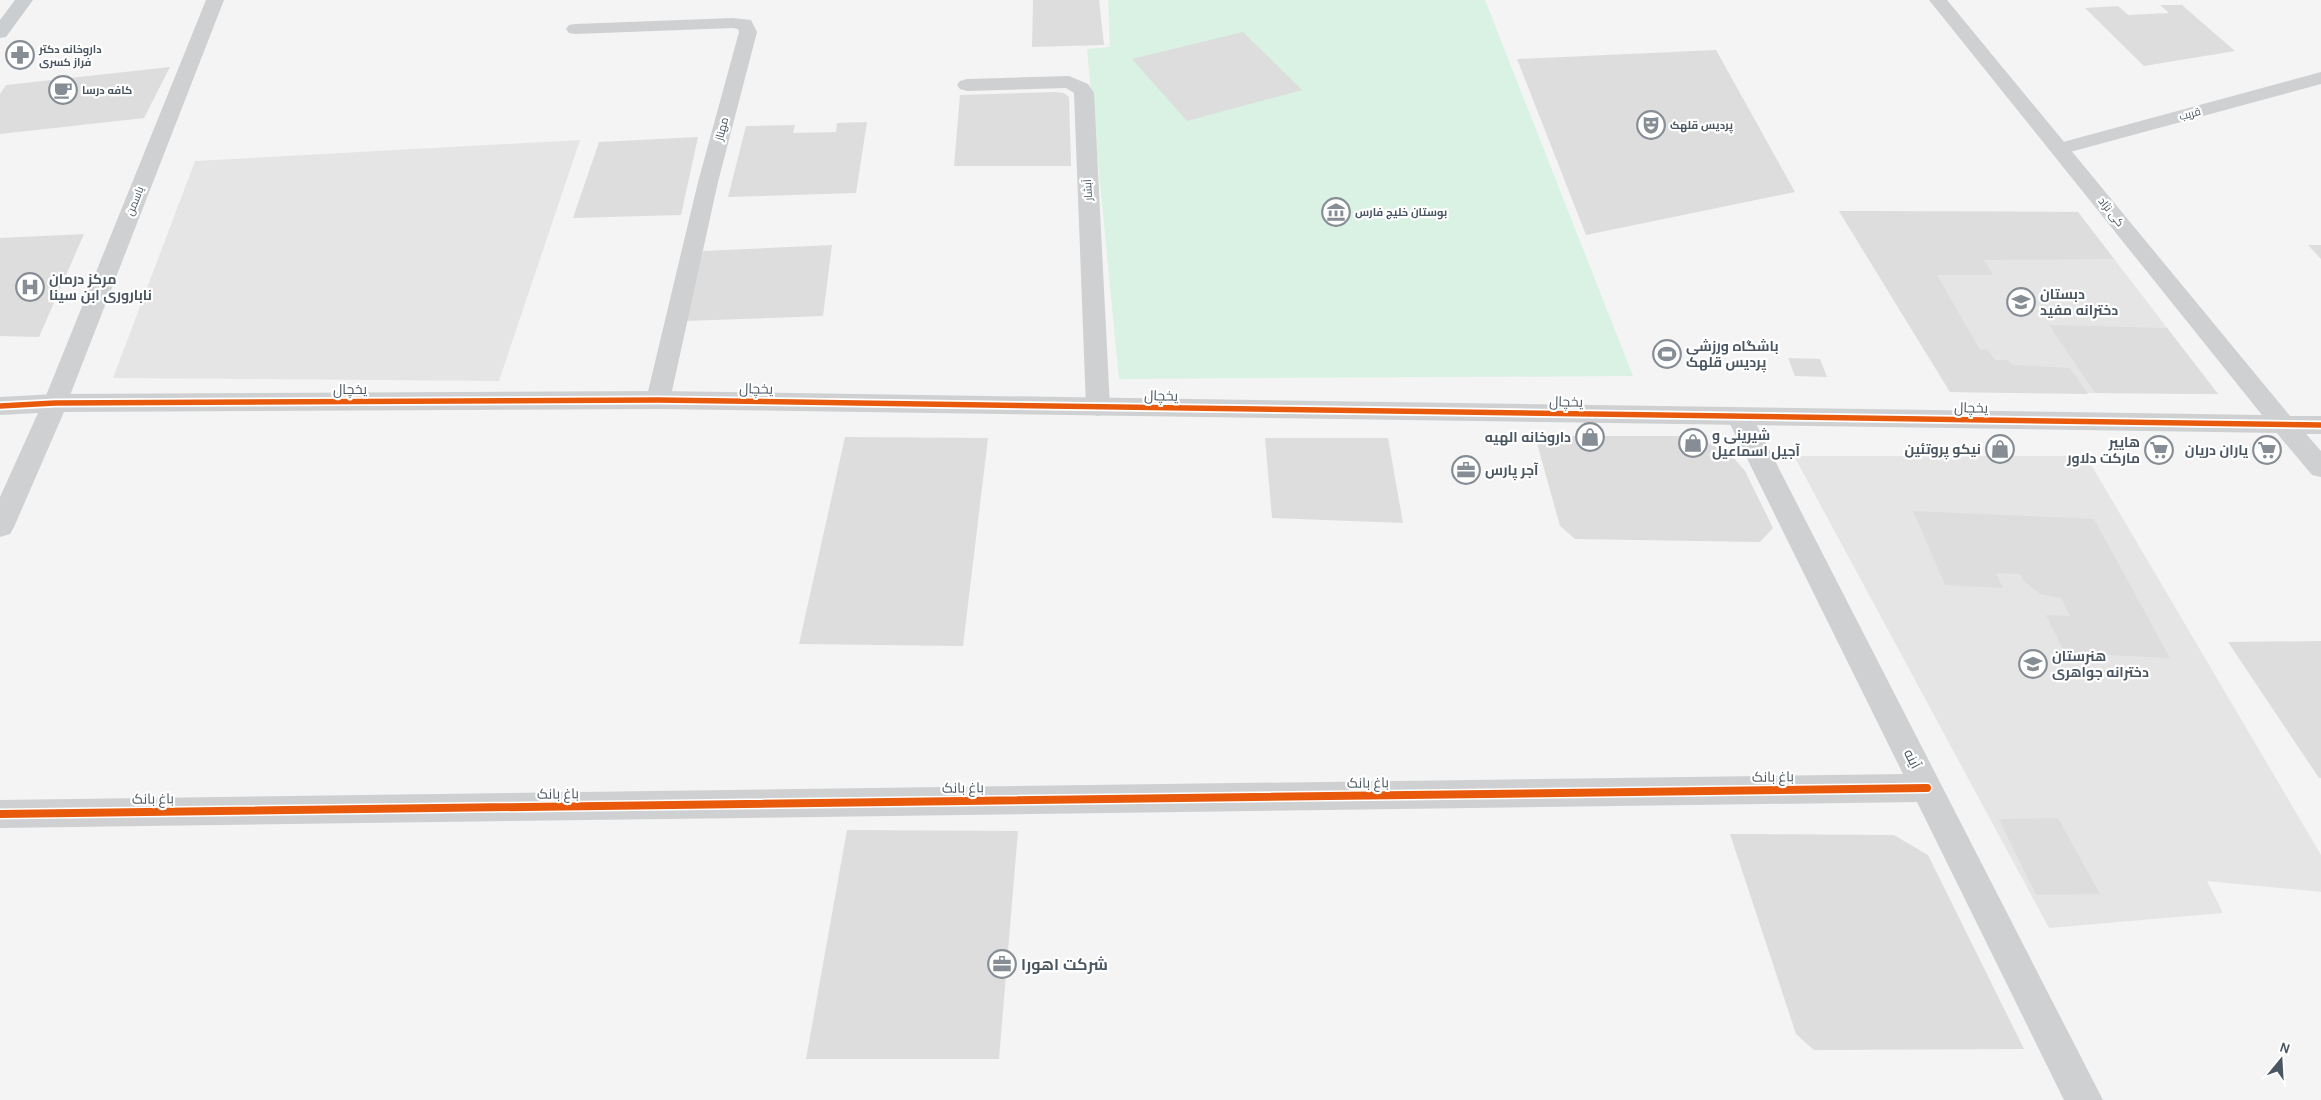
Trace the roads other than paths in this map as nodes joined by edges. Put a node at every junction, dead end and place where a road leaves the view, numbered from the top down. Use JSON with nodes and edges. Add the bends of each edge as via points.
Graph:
{"nodes":[{"id":1,"x":24,"y":0,"type":"edge"},
{"id":2,"x":215,"y":0,"type":"edge"},
{"id":3,"x":1938,"y":0,"type":"edge"},
{"id":4,"x":575,"y":29,"type":"dead end"},
{"id":5,"x":0,"y":33,"type":"edge"},
{"id":6,"x":2321,"y":78,"type":"edge"},
{"id":7,"x":967,"y":85,"type":"dead end"},
{"id":8,"x":2059,"y":149,"type":"junction"},
{"id":9,"x":658,"y":400,"type":"junction"},
{"id":10,"x":55,"y":403,"type":"junction"},
{"id":11,"x":0,"y":406,"type":"edge"},
{"id":12,"x":1098,"y":407,"type":"junction"},
{"id":13,"x":1740,"y":418,"type":"junction"},
{"id":14,"x":2284,"y":425,"type":"junction"},
{"id":15,"x":2321,"y":425,"type":"edge"},
{"id":16,"x":2321,"y":441,"type":"edge"},
{"id":17,"x":2321,"y":468,"type":"edge"},
{"id":18,"x":0,"y":526,"type":"edge"},
{"id":19,"x":1927,"y":788,"type":"junction"},
{"id":20,"x":0,"y":814,"type":"edge"},
{"id":21,"x":2084,"y":1100,"type":"edge"}],
"edges":[{"from":1,"to":5,"type":"main road"},
{"from":2,"to":10,"type":"street","name":"یاسمن"},
{"from":3,"to":8,"type":"street","name":"کی نژاد"},
{"from":4,"to":9,"type":"street","name":"مهناز","via":[[732,23],[745,24],[748,32],[708,182]]},
{"from":6,"to":8,"type":"street","name":"قریب"},
{"from":7,"to":12,"type":"street","name":"آبشار","via":[[1069,82],[1076,84],[1084,93]]},
{"from":8,"to":14,"type":"street","name":"کی نژاد"},
{"from":9,"to":10,"type":"street","name":"یخچال"},
{"from":9,"to":12,"type":"street","name":"یخچال"},
{"from":10,"to":11,"type":"street","name":"یخچال"},
{"from":10,"to":18,"type":"street","name":"یاسمن"},
{"from":12,"to":13,"type":"street","name":"یخچال"},
{"from":13,"to":14,"type":"street","name":"یخچال"},
{"from":13,"to":19,"type":"street","name":"آینه"},
{"from":14,"to":15,"type":"street","name":"یخچال"},
{"from":14,"to":16,"type":"street"},
{"from":14,"to":17,"type":"street","name":"کی نژاد"},
{"from":19,"to":20,"type":"street","name":"باغ بانک"},
{"from":19,"to":21,"type":"street","name":"آینه"}]}
